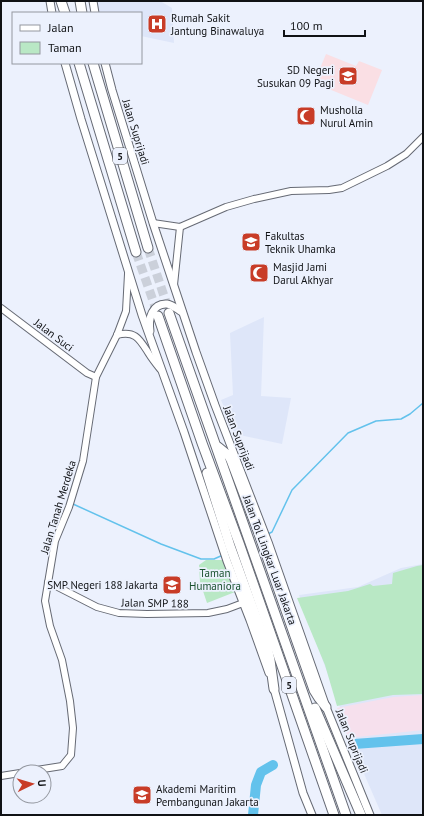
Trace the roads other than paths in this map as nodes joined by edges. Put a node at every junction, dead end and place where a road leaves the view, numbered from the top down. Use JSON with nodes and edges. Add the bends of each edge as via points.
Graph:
{"nodes":[{"id":1,"x":50,"y":1,"type":"edge"},
{"id":2,"x":61,"y":1,"type":"edge"},
{"id":3,"x":66,"y":1,"type":"edge"},
{"id":4,"x":80,"y":1,"type":"edge"},
{"id":5,"x":86,"y":1,"type":"edge"},
{"id":6,"x":93,"y":1,"type":"edge"},
{"id":7,"x":52,"y":12,"type":"edge"},
{"id":8,"x":66,"y":12,"type":"edge"},
{"id":9,"x":66,"y":12,"type":"edge"},
{"id":10,"x":82,"y":12,"type":"edge"},
{"id":11,"x":85,"y":12,"type":"edge"},
{"id":12,"x":95,"y":12,"type":"edge"},
{"id":13,"x":65,"y":64,"type":"edge"},
{"id":14,"x":78,"y":64,"type":"edge"},
{"id":15,"x":93,"y":64,"type":"edge"},
{"id":16,"x":105,"y":64,"type":"edge"},
{"id":17,"x":423,"y":137,"type":"edge"},
{"id":18,"x":153,"y":223,"type":"junction"},
{"id":19,"x":180,"y":227,"type":"junction"},
{"id":20,"x":148,"y":248,"type":"tunnel mouth"},
{"id":21,"x":136,"y":252,"type":"tunnel mouth"},
{"id":22,"x":128,"y":270,"type":"junction"},
{"id":23,"x":174,"y":287,"type":"junction"},
{"id":24,"x":1,"y":308,"type":"edge"},
{"id":25,"x":182,"y":312,"type":"junction"},
{"id":26,"x":170,"y":313,"type":"tunnel mouth"},
{"id":27,"x":158,"y":316,"type":"tunnel mouth"},
{"id":28,"x":117,"y":335,"type":"junction"},
{"id":29,"x":151,"y":341,"type":"junction"},
{"id":30,"x":163,"y":373,"type":"junction"},
{"id":31,"x":96,"y":378,"type":"junction"},
{"id":32,"x":202,"y":443,"type":"junction"},
{"id":33,"x":218,"y":447,"type":"junction"},
{"id":34,"x":261,"y":531,"type":"junction"},
{"id":35,"x":226,"y":547,"type":"junction"},
{"id":36,"x":231,"y":561,"type":"junction"},
{"id":37,"x":48,"y":582,"type":"junction"},
{"id":38,"x":243,"y":603,"type":"junction"},
{"id":39,"x":293,"y":660,"type":"junction"},
{"id":40,"x":274,"y":689,"type":"junction"},
{"id":41,"x":326,"y":707,"type":"joint"},
{"id":42,"x":52,"y":768,"type":"edge"},
{"id":43,"x":12,"y":774,"type":"edge"},
{"id":44,"x":1,"y":776,"type":"edge"},
{"id":45,"x":312,"y":815,"type":"edge"},
{"id":46,"x":334,"y":815,"type":"edge"},
{"id":47,"x":346,"y":815,"type":"edge"},
{"id":48,"x":360,"y":815,"type":"edge"},
{"id":49,"x":370,"y":815,"type":"edge"}],
"edges":[{"from":1,"to":7,"type":"main road"},
{"from":2,"to":8,"type":"highway"},
{"from":3,"to":9,"type":"highway"},
{"from":4,"to":10,"type":"highway"},
{"from":5,"to":11,"type":"highway"},
{"from":6,"to":12,"type":"main road"},
{"from":13,"to":22,"type":"main road"},
{"from":14,"to":21,"type":"highway","number":"5"},
{"from":15,"to":20,"type":"highway","number":"5"},
{"from":16,"to":18,"type":"main road","name":"Jalan Suprijadi"},
{"from":17,"to":19,"type":"street","via":[[406,154],[348,186],[329,190],[279,193],[247,200]]},
{"from":18,"to":19,"type":"street"},
{"from":18,"to":23,"type":"main road","name":"Jalan Suprijadi"},
{"from":19,"to":23,"type":"street"},
{"from":22,"to":28,"type":"street","name":"Jalan Tanah Merdeka","via":[[127,305]]},
{"from":22,"to":29,"type":"main road"},
{"from":23,"to":25,"type":"main road","name":"Jalan Suprijadi"},
{"from":24,"to":31,"type":"street","name":"Jalan Suci"},
{"from":25,"to":29,"type":"main road","via":[[168,304],[155,308],[149,326]]},
{"from":25,"to":34,"type":"main road","name":"Jalan Suprijadi"},
{"from":26,"to":33,"type":"highway","name":"Jalan Tol Lingkar Luar Jakarta","number":"5"},
{"from":27,"to":32,"type":"highway","name":"Jalan Tol Lingkar Luar Jakarta","number":"5"},
{"from":28,"to":30,"type":"street","via":[[127,333],[140,340]]},
{"from":28,"to":31,"type":"street","name":"Jalan Tanah Merdeka"},
{"from":29,"to":30,"type":"main road"},
{"from":30,"to":35,"type":"main road"},
{"from":31,"to":37,"type":"street","name":"Jalan Tanah Merdeka","via":[[83,461],[55,541]]},
{"from":32,"to":35,"type":"highway","via":[[203,458]]},
{"from":32,"to":46,"type":"highway","name":"Jalan Tol Lingkar Luar Jakarta","number":"5"},
{"from":33,"to":34,"type":"highway","via":[[229,456]]},
{"from":33,"to":39,"type":"highway","name":"Jalan Tol Lingkar Luar Jakarta","number":"5"},
{"from":34,"to":41,"type":"highway","via":[[314,690]]},
{"from":35,"to":36,"type":"highway"},
{"from":36,"to":38,"type":"main road"},
{"from":36,"to":40,"type":"highway","via":[[267,647]]},
{"from":37,"to":38,"type":"street","name":"Jalan SMP 188","via":[[97,607],[120,613],[208,613]]},
{"from":37,"to":42,"type":"street","name":"Jalan Tanah Merdeka","via":[[45,601],[50,626],[62,660],[73,728],[71,755],[62,766]]},
{"from":38,"to":40,"type":"main road"},
{"from":39,"to":47,"type":"highway","name":"Jalan Tol Lingkar Luar Jakarta","number":"5"},
{"from":39,"to":48,"type":"highway"},
{"from":40,"to":45,"type":"main road","via":[[303,793]]},
{"from":41,"to":49,"type":"main road","name":"Jalan Suprijadi"},
{"from":43,"to":44,"type":"street"}]}
